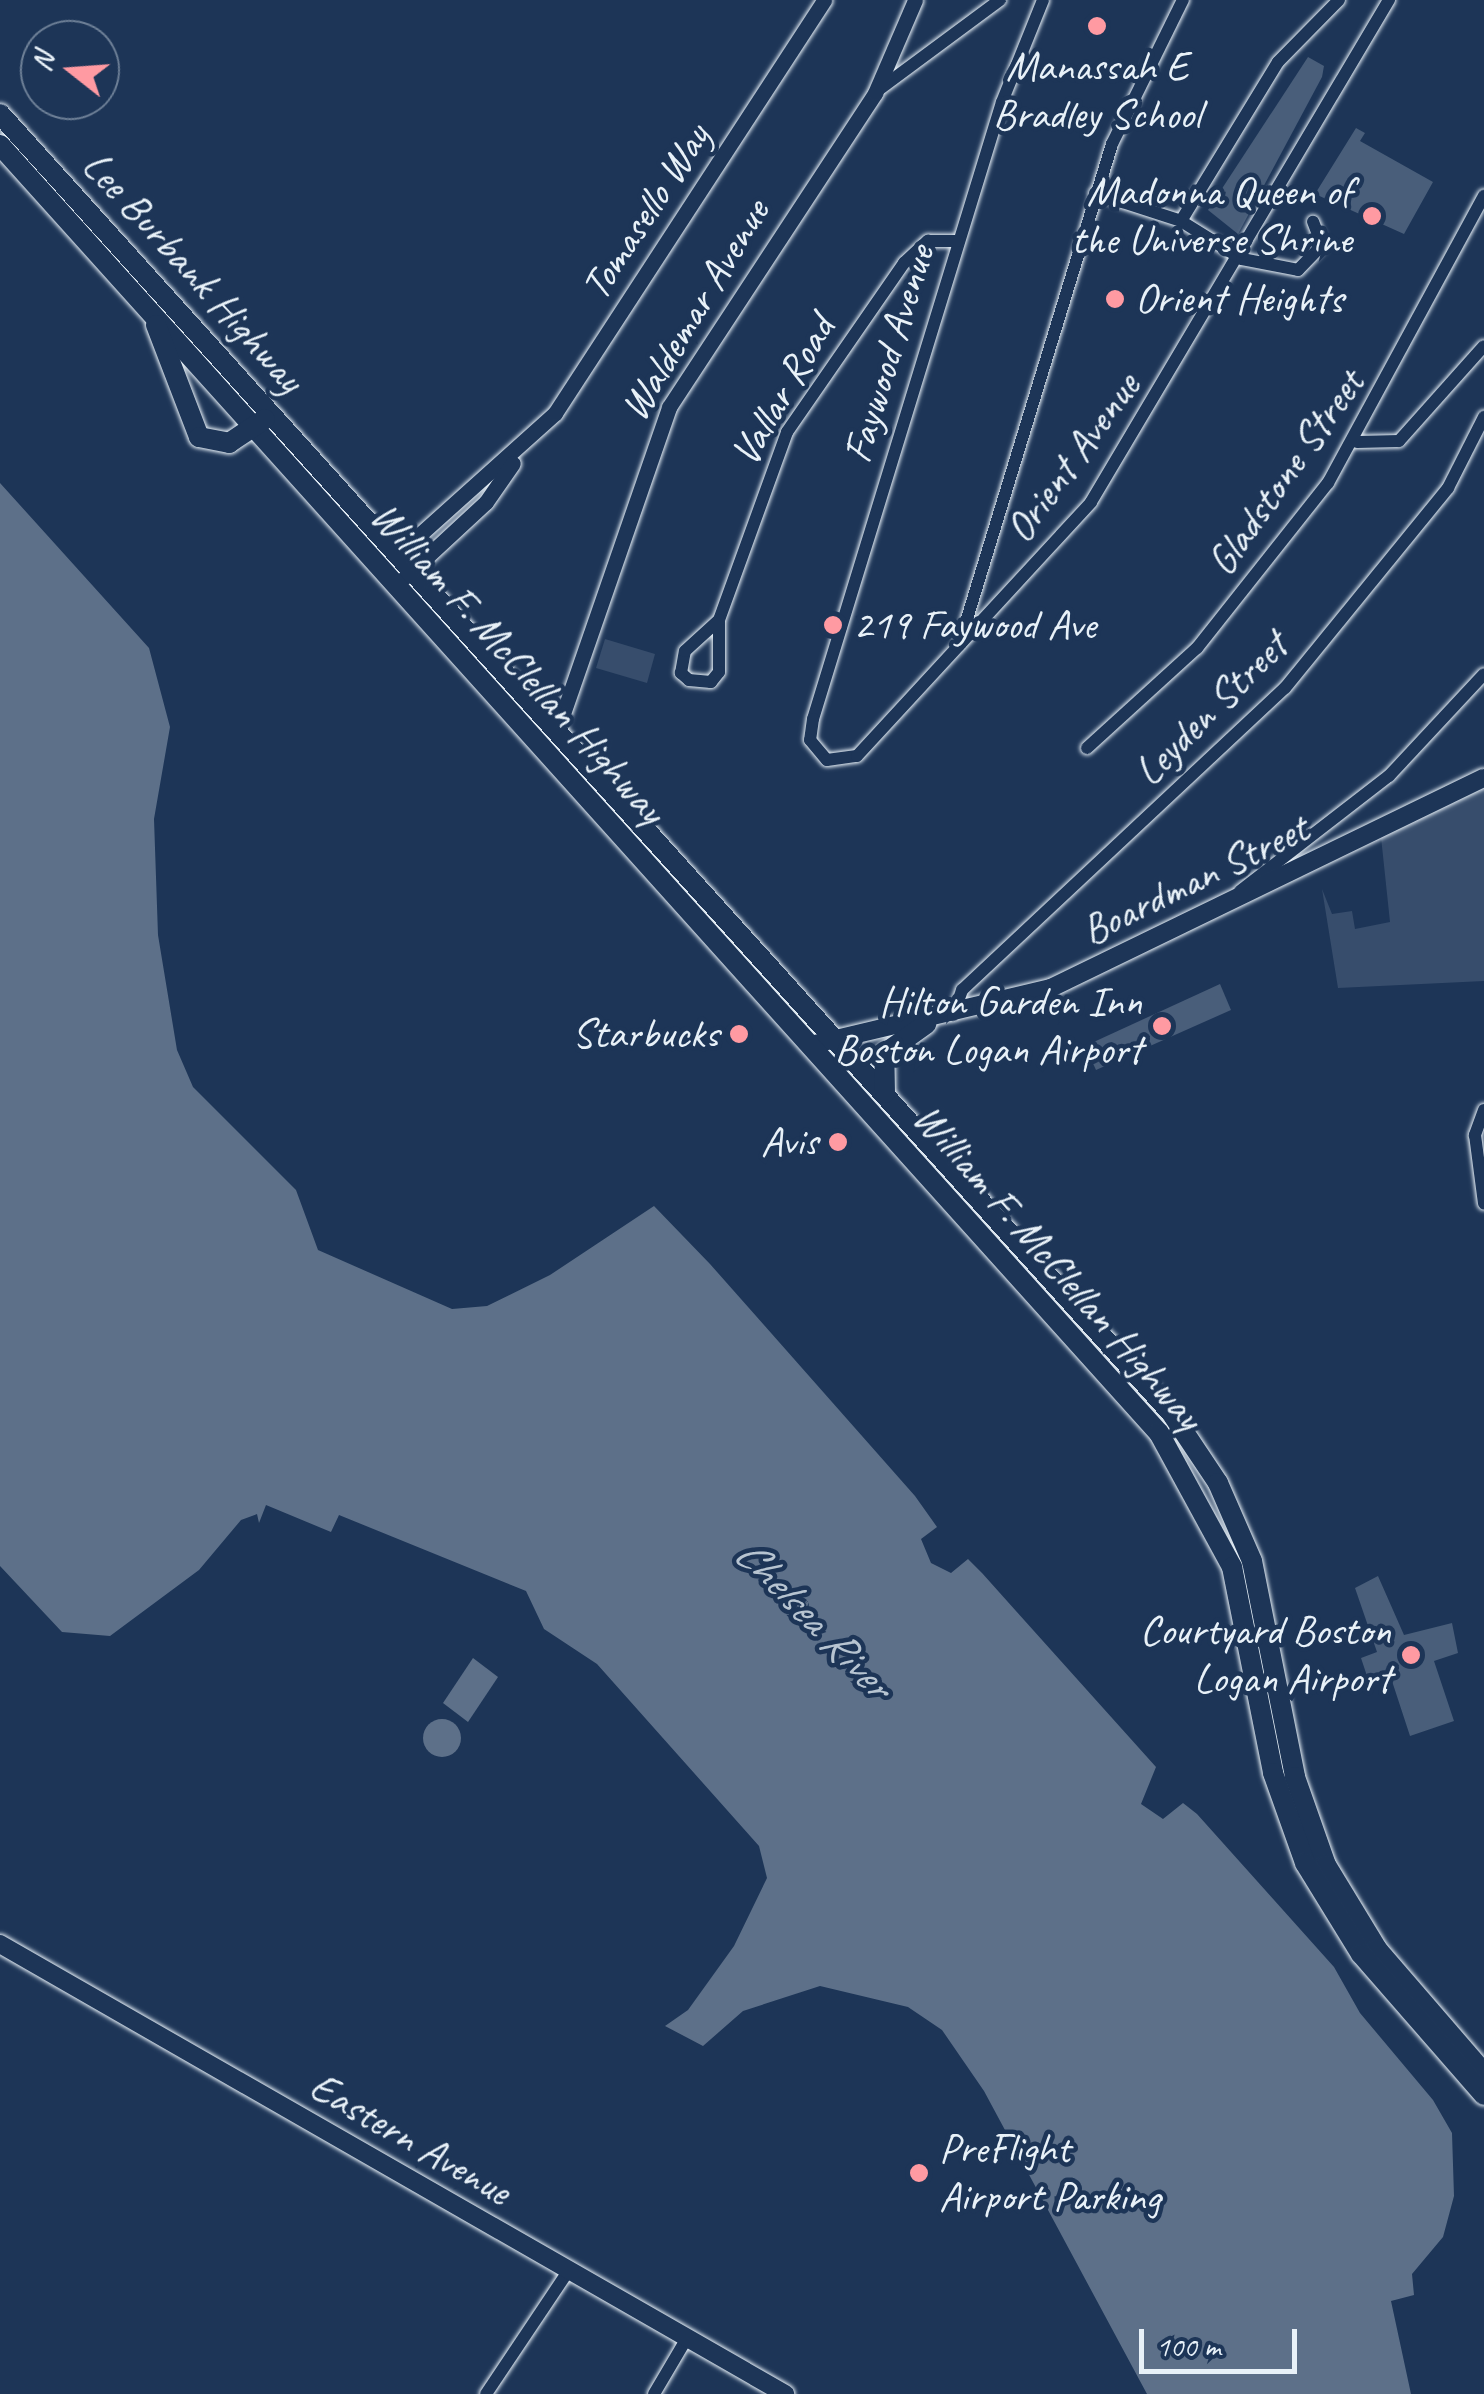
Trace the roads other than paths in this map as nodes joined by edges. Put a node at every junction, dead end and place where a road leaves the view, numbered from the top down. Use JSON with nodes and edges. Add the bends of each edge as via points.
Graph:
{"nodes":[{"id":1,"x":824,"y":0,"type":"edge"},
{"id":2,"x":914,"y":0,"type":"edge"},
{"id":3,"x":1000,"y":0,"type":"edge"},
{"id":4,"x":1043,"y":0,"type":"edge"},
{"id":5,"x":1183,"y":0,"type":"edge"},
{"id":6,"x":1339,"y":0,"type":"edge"},
{"id":7,"x":1389,"y":0,"type":"edge"},
{"id":8,"x":875,"y":93,"type":"junction"},
{"id":9,"x":0,"y":114,"type":"edge"},
{"id":10,"x":0,"y":145,"type":"edge"},
{"id":11,"x":1096,"y":193,"type":"junction"},
{"id":12,"x":1484,"y":196,"type":"edge"},
{"id":13,"x":1182,"y":221,"type":"junction"},
{"id":14,"x":1313,"y":222,"type":"dead end"},
{"id":15,"x":957,"y":241,"type":"junction"},
{"id":16,"x":1242,"y":259,"type":"junction"},
{"id":17,"x":152,"y":314,"type":"junction"},
{"id":18,"x":1484,"y":346,"type":"edge"},
{"id":19,"x":1484,"y":417,"type":"edge"},
{"id":20,"x":263,"y":421,"type":"junction"},
{"id":21,"x":1358,"y":442,"type":"junction"},
{"id":22,"x":284,"y":445,"type":"junction"},
{"id":23,"x":517,"y":456,"type":"junction"},
{"id":24,"x":398,"y":554,"type":"junction"},
{"id":25,"x":405,"y":577,"type":"junction"},
{"id":26,"x":719,"y":620,"type":"junction"},
{"id":27,"x":959,"y":647,"type":"junction"},
{"id":28,"x":1484,"y":674,"type":"edge"},
{"id":29,"x":557,"y":731,"type":"junction"},
{"id":30,"x":809,"y":731,"type":"joint"},
{"id":31,"x":1088,"y":748,"type":"dead end"},
{"id":32,"x":1484,"y":778,"type":"edge"},
{"id":33,"x":1285,"y":854,"type":"junction"},
{"id":34,"x":1289,"y":874,"type":"junction"},
{"id":35,"x":1221,"y":906,"type":"junction"},
{"id":36,"x":953,"y":1018,"type":"junction"},
{"id":37,"x":926,"y":1024,"type":"junction"},
{"id":38,"x":835,"y":1041,"type":"junction"},
{"id":39,"x":811,"y":1045,"type":"junction"},
{"id":40,"x":888,"y":1100,"type":"junction"},
{"id":41,"x":1484,"y":1110,"type":"edge"},
{"id":42,"x":1484,"y":1203,"type":"edge"},
{"id":43,"x":0,"y":1944,"type":"edge"},
{"id":44,"x":1484,"y":2073,"type":"edge"},
{"id":45,"x":1484,"y":2095,"type":"edge"},
{"id":46,"x":569,"y":2270,"type":"junction"},
{"id":47,"x":687,"y":2338,"type":"junction"},
{"id":48,"x":486,"y":2394,"type":"edge"},
{"id":49,"x":654,"y":2394,"type":"edge"},
{"id":50,"x":785,"y":2394,"type":"edge"}],
"edges":[{"from":1,"to":23,"type":"street","name":"Tomasello Way","via":[[572,390]]},
{"from":2,"to":8,"type":"street","name":"Waldemar Avenue"},
{"from":3,"to":8,"type":"street"},
{"from":4,"to":15,"type":"street","name":"Faywood Avenue"},
{"from":5,"to":11,"type":"street","via":[[1138,80]]},
{"from":6,"to":13,"type":"street","via":[[1278,62]]},
{"from":7,"to":16,"type":"street","name":"Orient Avenue"},
{"from":8,"to":29,"type":"street","name":"Waldemar Avenue","via":[[665,415]]},
{"from":9,"to":20,"type":"highway","name":"Lee Burbank Highway"},
{"from":10,"to":17,"type":"highway","name":"Lee Burbank Highway"},
{"from":11,"to":13,"type":"street"},
{"from":11,"to":27,"type":"street"},
{"from":12,"to":21,"type":"street","name":"Gladstone Street"},
{"from":13,"to":16,"type":"street"},
{"from":14,"to":16,"type":"street","via":[[1322,244],[1298,270]]},
{"from":15,"to":26,"type":"street","name":"Vallar Road","via":[[928,241],[904,263],[787,432]]},
{"from":15,"to":30,"type":"street","name":"Faywood Avenue"},
{"from":16,"to":27,"type":"street","name":"Orient Avenue","via":[[1106,481]]},
{"from":17,"to":20,"type":"highway","name":"Lee Burbank Highway"},
{"from":17,"to":20,"type":"highway","via":[[199,436],[226,444]]},
{"from":18,"to":21,"type":"street","via":[[1398,441]]},
{"from":19,"to":36,"type":"street","name":"Leyden Street","via":[[1448,488],[1285,688],[962,990]]},
{"from":20,"to":22,"type":"highway","name":"Lee Burbank Highway"},
{"from":21,"to":31,"type":"street","name":"Gladstone Street","via":[[1197,648]]},
{"from":22,"to":24,"type":"highway","name":"William F. McClellan Highway"},
{"from":22,"to":25,"type":"highway","name":"William F. McClellan Highway"},
{"from":23,"to":24,"type":"street","name":"Tomasello Way"},
{"from":23,"to":25,"type":"street","name":"Tomasello Way","via":[[486,502]]},
{"from":24,"to":25,"type":"highway","name":"William F. McClellan Highway"},
{"from":25,"to":29,"type":"highway","name":"William F. McClellan Highway"},
{"from":25,"to":39,"type":"highway","name":"William F. McClellan Highway"},
{"from":26,"to":26,"type":"street","name":"Vallar Road","via":[[685,651],[681,673],[690,680],[711,682],[719,672]]},
{"from":27,"to":30,"type":"street","name":"Orient Avenue","via":[[854,759],[822,757]]},
{"from":28,"to":33,"type":"street","via":[[1389,776]]},
{"from":29,"to":38,"type":"highway","name":"William F. McClellan Highway"},
{"from":32,"to":34,"type":"main road","name":"Boardman Street"},
{"from":33,"to":34,"type":"street"},
{"from":33,"to":35,"type":"street"},
{"from":34,"to":35,"type":"main road","name":"Boardman Street"},
{"from":35,"to":36,"type":"main road","name":"Boardman Street","via":[[1075,978]]},
{"from":36,"to":37,"type":"main road","name":"Boardman Street"},
{"from":37,"to":38,"type":"main road","name":"Boardman Street"},
{"from":37,"to":40,"type":"highway","via":[[882,1058]]},
{"from":38,"to":39,"type":"main road","name":"Boardman Street"},
{"from":38,"to":40,"type":"highway","name":"William F. McClellan Highway"},
{"from":39,"to":45,"type":"highway","name":"William F. McClellan Highway","via":[[1186,1472],[1237,1584],[1273,1773],[1305,1864],[1361,1954]]},
{"from":40,"to":44,"type":"highway","name":"William F. McClellan Highway","via":[[1154,1393],[1213,1474],[1258,1580],[1292,1764],[1326,1864],[1377,1950]]},
{"from":41,"to":42,"type":"street","via":[[1474,1136]]},
{"from":43,"to":46,"type":"main road","name":"Eastern Avenue"},
{"from":46,"to":47,"type":"main road","name":"Eastern Avenue"},
{"from":46,"to":48,"type":"street"},
{"from":47,"to":49,"type":"street"},
{"from":47,"to":50,"type":"main road","name":"Eastern Avenue"}]}
